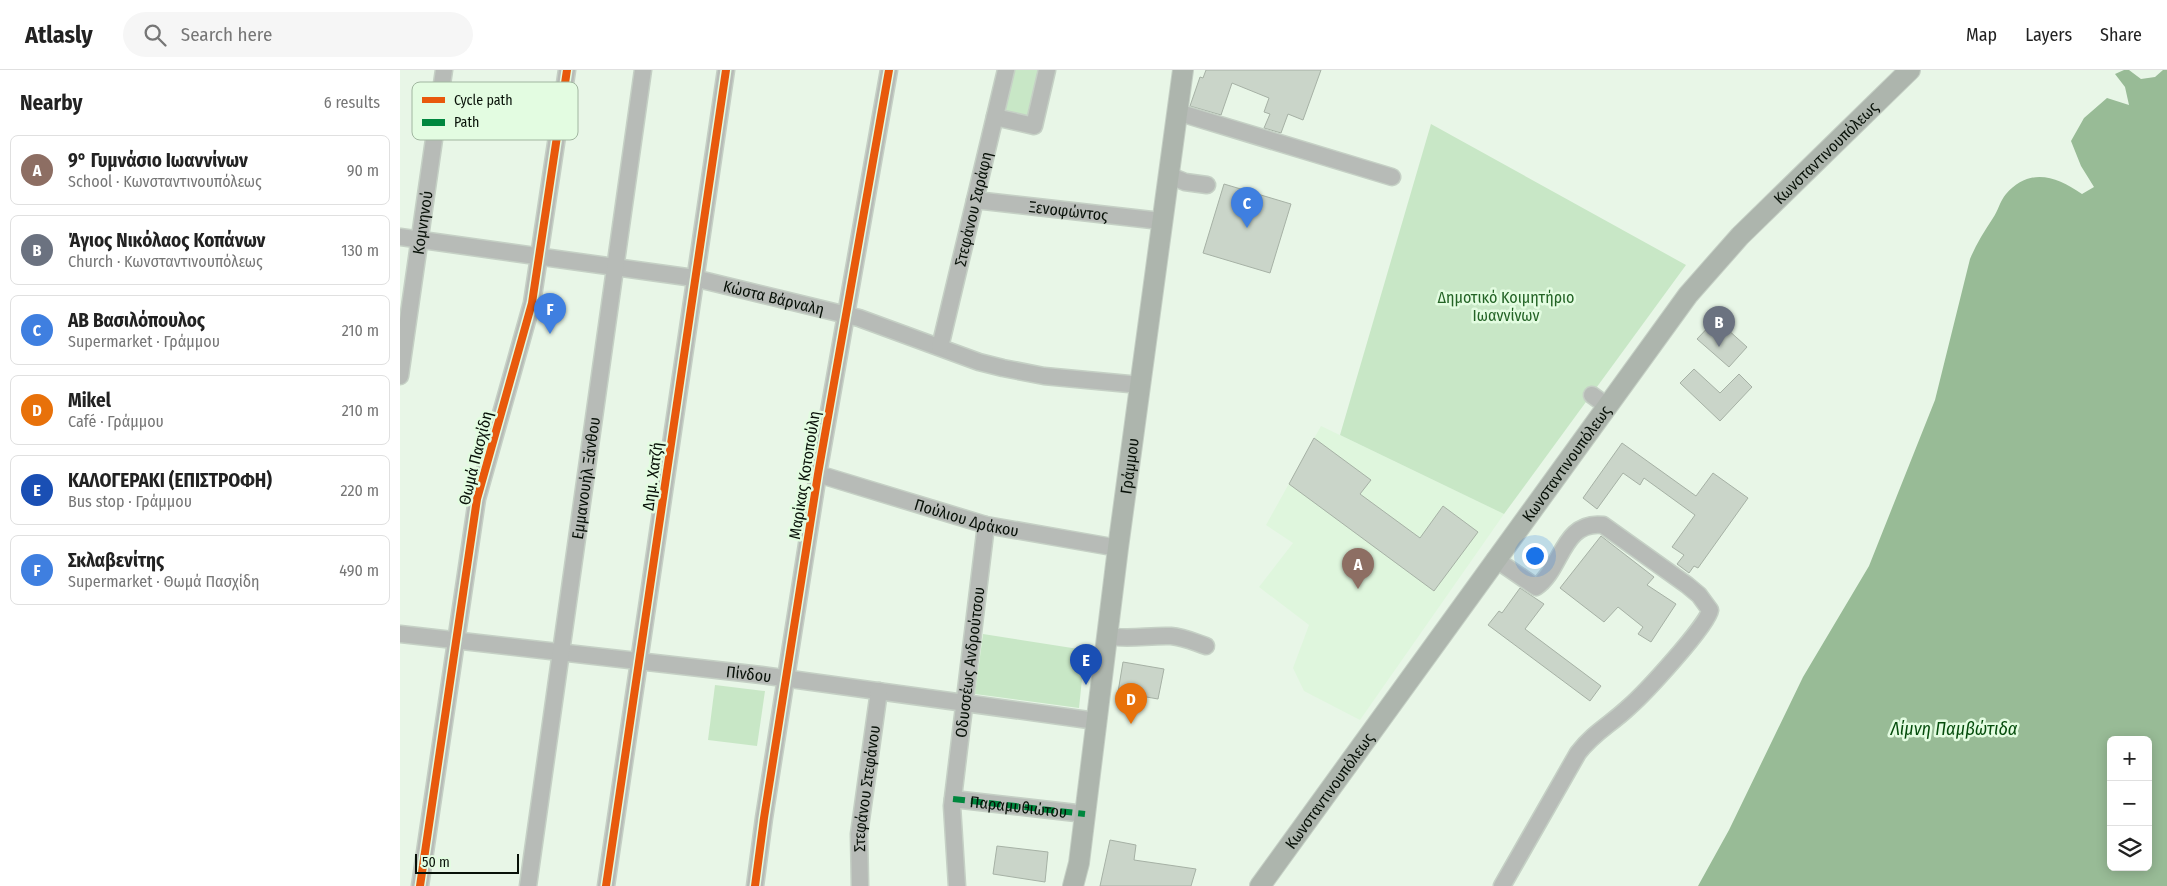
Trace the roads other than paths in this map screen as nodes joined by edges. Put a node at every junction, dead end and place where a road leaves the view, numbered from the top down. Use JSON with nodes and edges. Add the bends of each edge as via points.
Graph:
{"nodes":[{"id":1,"x":643,"y":70,"type":"edge"},
{"id":2,"x":726,"y":70,"type":"edge"},
{"id":3,"x":889,"y":70,"type":"edge"},
{"id":4,"x":1006,"y":70,"type":"edge"},
{"id":5,"x":1047,"y":70,"type":"edge"},
{"id":6,"x":1183,"y":70,"type":"edge"},
{"id":7,"x":1910,"y":70,"type":"edge"},
{"id":8,"x":1177,"y":112,"type":"junction"},
{"id":9,"x":995,"y":117,"type":"junction"},
{"id":10,"x":434,"y":140,"type":"edge"},
{"id":11,"x":557,"y":140,"type":"edge"},
{"id":12,"x":1168,"y":174,"type":"junction"},
{"id":13,"x":1392,"y":177,"type":"dead end"},
{"id":14,"x":1207,"y":185,"type":"dead end"},
{"id":15,"x":975,"y":200,"type":"junction"},
{"id":16,"x":1161,"y":222,"type":"junction"},
{"id":17,"x":400,"y":238,"type":"edge"},
{"id":18,"x":419,"y":240,"type":"junction"},
{"id":19,"x":539,"y":258,"type":"junction"},
{"id":20,"x":615,"y":267,"type":"junction"},
{"id":21,"x":694,"y":278,"type":"junction"},
{"id":22,"x":846,"y":314,"type":"junction"},
{"id":23,"x":940,"y":347,"type":"junction"},
{"id":24,"x":400,"y":376,"type":"edge"},
{"id":25,"x":1140,"y":385,"type":"junction"},
{"id":26,"x":818,"y":474,"type":"junction"},
{"id":27,"x":986,"y":525,"type":"junction"},
{"id":28,"x":1118,"y":548,"type":"junction"},
{"id":29,"x":1495,"y":559,"type":"junction"},
{"id":30,"x":400,"y":634,"type":"edge"},
{"id":31,"x":1107,"y":636,"type":"junction"},
{"id":32,"x":456,"y":641,"type":"junction"},
{"id":33,"x":1206,"y":646,"type":"dead end"},
{"id":34,"x":561,"y":653,"type":"junction"},
{"id":35,"x":639,"y":662,"type":"junction"},
{"id":36,"x":785,"y":678,"type":"junction"},
{"id":37,"x":879,"y":691,"type":"junction"},
{"id":38,"x":964,"y":704,"type":"junction"},
{"id":39,"x":1096,"y":721,"type":"junction"},
{"id":40,"x":953,"y":799,"type":"junction"},
{"id":41,"x":1085,"y":814,"type":"junction"},
{"id":42,"x":1079,"y":863,"type":"junction"},
{"id":43,"x":420,"y":886,"type":"edge"},
{"id":44,"x":528,"y":886,"type":"edge"},
{"id":45,"x":606,"y":886,"type":"edge"},
{"id":46,"x":755,"y":886,"type":"edge"},
{"id":47,"x":860,"y":886,"type":"edge"},
{"id":48,"x":957,"y":886,"type":"edge"},
{"id":49,"x":1074,"y":886,"type":"edge"},
{"id":50,"x":1079,"y":886,"type":"edge"},
{"id":51,"x":1260,"y":886,"type":"edge"},
{"id":52,"x":1502,"y":886,"type":"edge"}],
"edges":[{"from":1,"to":20,"type":"street","name":"Εμμανουήλ Ξάνθου"},
{"from":2,"to":21,"type":"street","name":"Δημ. Χατζή"},
{"from":3,"to":22,"type":"street","name":"Μαρίκας Κοτοπούλη"},
{"from":4,"to":9,"type":"street","name":"Στεφάνου Σαράφη"},
{"from":5,"to":9,"type":"street","via":[[1034,126]]},
{"from":6,"to":8,"type":"main road","name":"Γράμμου"},
{"from":7,"to":29,"type":"main road","name":"Κωνσταντινουπόλεως","via":[[1717,261],[1688,295],[1600,400]]},
{"from":8,"to":12,"type":"main road","name":"Γράμμου"},
{"from":8,"to":13,"type":"street"},
{"from":9,"to":15,"type":"street","name":"Στεφάνου Σαράφη"},
{"from":10,"to":18,"type":"street","name":"Κομνηνού"},
{"from":11,"to":19,"type":"street","name":"Θωμά Πασχίδη"},
{"from":12,"to":14,"type":"street","via":[[1185,182]]},
{"from":12,"to":16,"type":"main road","name":"Γράμμου"},
{"from":15,"to":16,"type":"street","name":"Ξενοφώντος"},
{"from":15,"to":23,"type":"street","name":"Στεφάνου Σαράφη"},
{"from":16,"to":25,"type":"main road","name":"Γράμμου"},
{"from":17,"to":18,"type":"street","name":"Κώστα Βάρναλη"},
{"from":18,"to":19,"type":"street","name":"Κώστα Βάρναλη"},
{"from":18,"to":24,"type":"street","name":"Κομνηνού"},
{"from":19,"to":20,"type":"street","name":"Κώστα Βάρναλη"},
{"from":19,"to":32,"type":"street","name":"Θωμά Πασχίδη","via":[[530,314],[479,493]]},
{"from":20,"to":21,"type":"street","name":"Κώστα Βάρναλη"},
{"from":20,"to":34,"type":"street","name":"Εμμανουήλ Ξάνθου"},
{"from":21,"to":22,"type":"street","name":"Κώστα Βάρναλη"},
{"from":21,"to":35,"type":"street","name":"Δημ. Χατζή"},
{"from":22,"to":23,"type":"street","name":"Κώστα Βάρναλη"},
{"from":22,"to":26,"type":"street","name":"Μαρίκας Κοτοπούλη"},
{"from":23,"to":25,"type":"street","name":"Κώστα Βάρναλη","via":[[979,362],[1017,371]]},
{"from":25,"to":28,"type":"main road","name":"Γράμμου"},
{"from":26,"to":27,"type":"street","name":"Πούλιου Δράκου"},
{"from":26,"to":36,"type":"street","name":"Μαρίκας Κοτοπούλη"},
{"from":27,"to":28,"type":"street","name":"Πούλιου Δράκου"},
{"from":27,"to":38,"type":"street","name":"Οδυσσέως Ανδρούτσου"},
{"from":28,"to":31,"type":"main road","name":"Γράμμου"},
{"from":29,"to":51,"type":"main road","name":"Κωνσταντινουπόλεως"},
{"from":29,"to":52,"type":"street","via":[[1536,587],[1574,534],[1590,525],[1604,525],[1699,595],[1710,610],[1702,626],[1634,702],[1582,748]]},
{"from":30,"to":32,"type":"street","name":"Πίνδου"},
{"from":31,"to":33,"type":"street","via":[[1136,639],[1170,636]]},
{"from":31,"to":39,"type":"main road","name":"Γράμμου"},
{"from":32,"to":34,"type":"street","name":"Πίνδου"},
{"from":32,"to":43,"type":"street","name":"Θωμά Πασχίδη"},
{"from":34,"to":35,"type":"street","name":"Πίνδου"},
{"from":34,"to":44,"type":"street","name":"Εμμανουήλ Ξάνθου"},
{"from":35,"to":36,"type":"street","name":"Πίνδου"},
{"from":35,"to":45,"type":"street","name":"Δημ. Χατζή"},
{"from":36,"to":37,"type":"street","name":"Πίνδου"},
{"from":36,"to":46,"type":"street","name":"Μαρίκας Κοτοπούλη"},
{"from":37,"to":38,"type":"street","name":"Πίνδου"},
{"from":37,"to":47,"type":"street","name":"Στεφάνου Στεφάνου","via":[[859,834]]},
{"from":38,"to":39,"type":"street","name":"Πίνδου"},
{"from":38,"to":40,"type":"street","name":"Οδυσσέως Ανδρούτσου"},
{"from":39,"to":41,"type":"main road","name":"Γράμμου"},
{"from":40,"to":41,"type":"street","name":"Παραμυθιώτου"},
{"from":40,"to":48,"type":"street","name":"Οδυσσέως Ανδρούτσου"},
{"from":41,"to":42,"type":"main road","name":"Γράμμου"},
{"from":42,"to":49,"type":"main road","name":"Γράμμου"},
{"from":42,"to":50,"type":"main road","name":"Γράμμου"}]}
